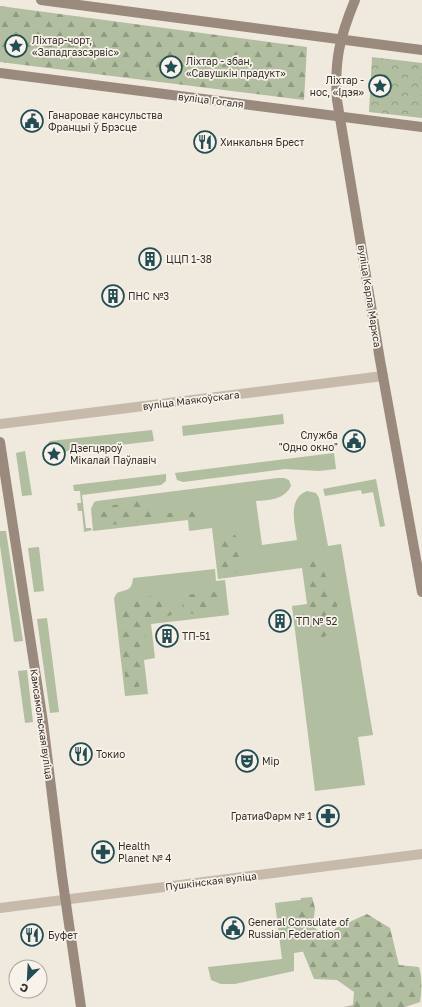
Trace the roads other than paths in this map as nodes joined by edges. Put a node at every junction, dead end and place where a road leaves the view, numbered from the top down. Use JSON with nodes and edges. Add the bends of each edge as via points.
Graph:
{"nodes":[{"id":1,"x":41,"y":0,"type":"edge"},
{"id":2,"x":355,"y":0,"type":"edge"},
{"id":3,"x":340,"y":39,"type":"junction"},
{"id":4,"x":422,"y":50,"type":"edge"},
{"id":5,"x":0,"y":73,"type":"edge"},
{"id":6,"x":340,"y":117,"type":"junction"},
{"id":7,"x":422,"y":127,"type":"edge"},
{"id":8,"x":383,"y":376,"type":"junction"},
{"id":9,"x":0,"y":424,"type":"edge"},
{"id":10,"x":0,"y":442,"type":"edge"},
{"id":11,"x":422,"y":592,"type":"edge"},
{"id":12,"x":422,"y":854,"type":"edge"},
{"id":13,"x":66,"y":900,"type":"junction"},
{"id":14,"x":0,"y":908,"type":"edge"},
{"id":15,"x":81,"y":1007,"type":"edge"}],
"edges":[{"from":1,"to":3,"type":"main road"},
{"from":2,"to":3,"type":"main road","name":"вуліца Карла Маркса"},
{"from":3,"to":4,"type":"main road"},
{"from":3,"to":6,"type":"main road","name":"вуліца Карла Маркса","via":[[335,77]]},
{"from":5,"to":6,"type":"main road","name":"вуліца Гогаля"},
{"from":6,"to":7,"type":"main road","name":"вуліца Гогаля"},
{"from":6,"to":8,"type":"main road","name":"вуліца Карла Маркса"},
{"from":8,"to":9,"type":"street","name":"вуліца Маякоўскага"},
{"from":8,"to":11,"type":"main road","name":"вуліца Карла Маркса"},
{"from":10,"to":13,"type":"main road","name":"Камсамольская вуліца","via":[[43,722]]},
{"from":12,"to":13,"type":"street","name":"Пушкінская вуліца"},
{"from":13,"to":14,"type":"street","name":"Пушкінская вуліца"},
{"from":13,"to":15,"type":"main road","name":"Камсамольская вуліца"}]}
